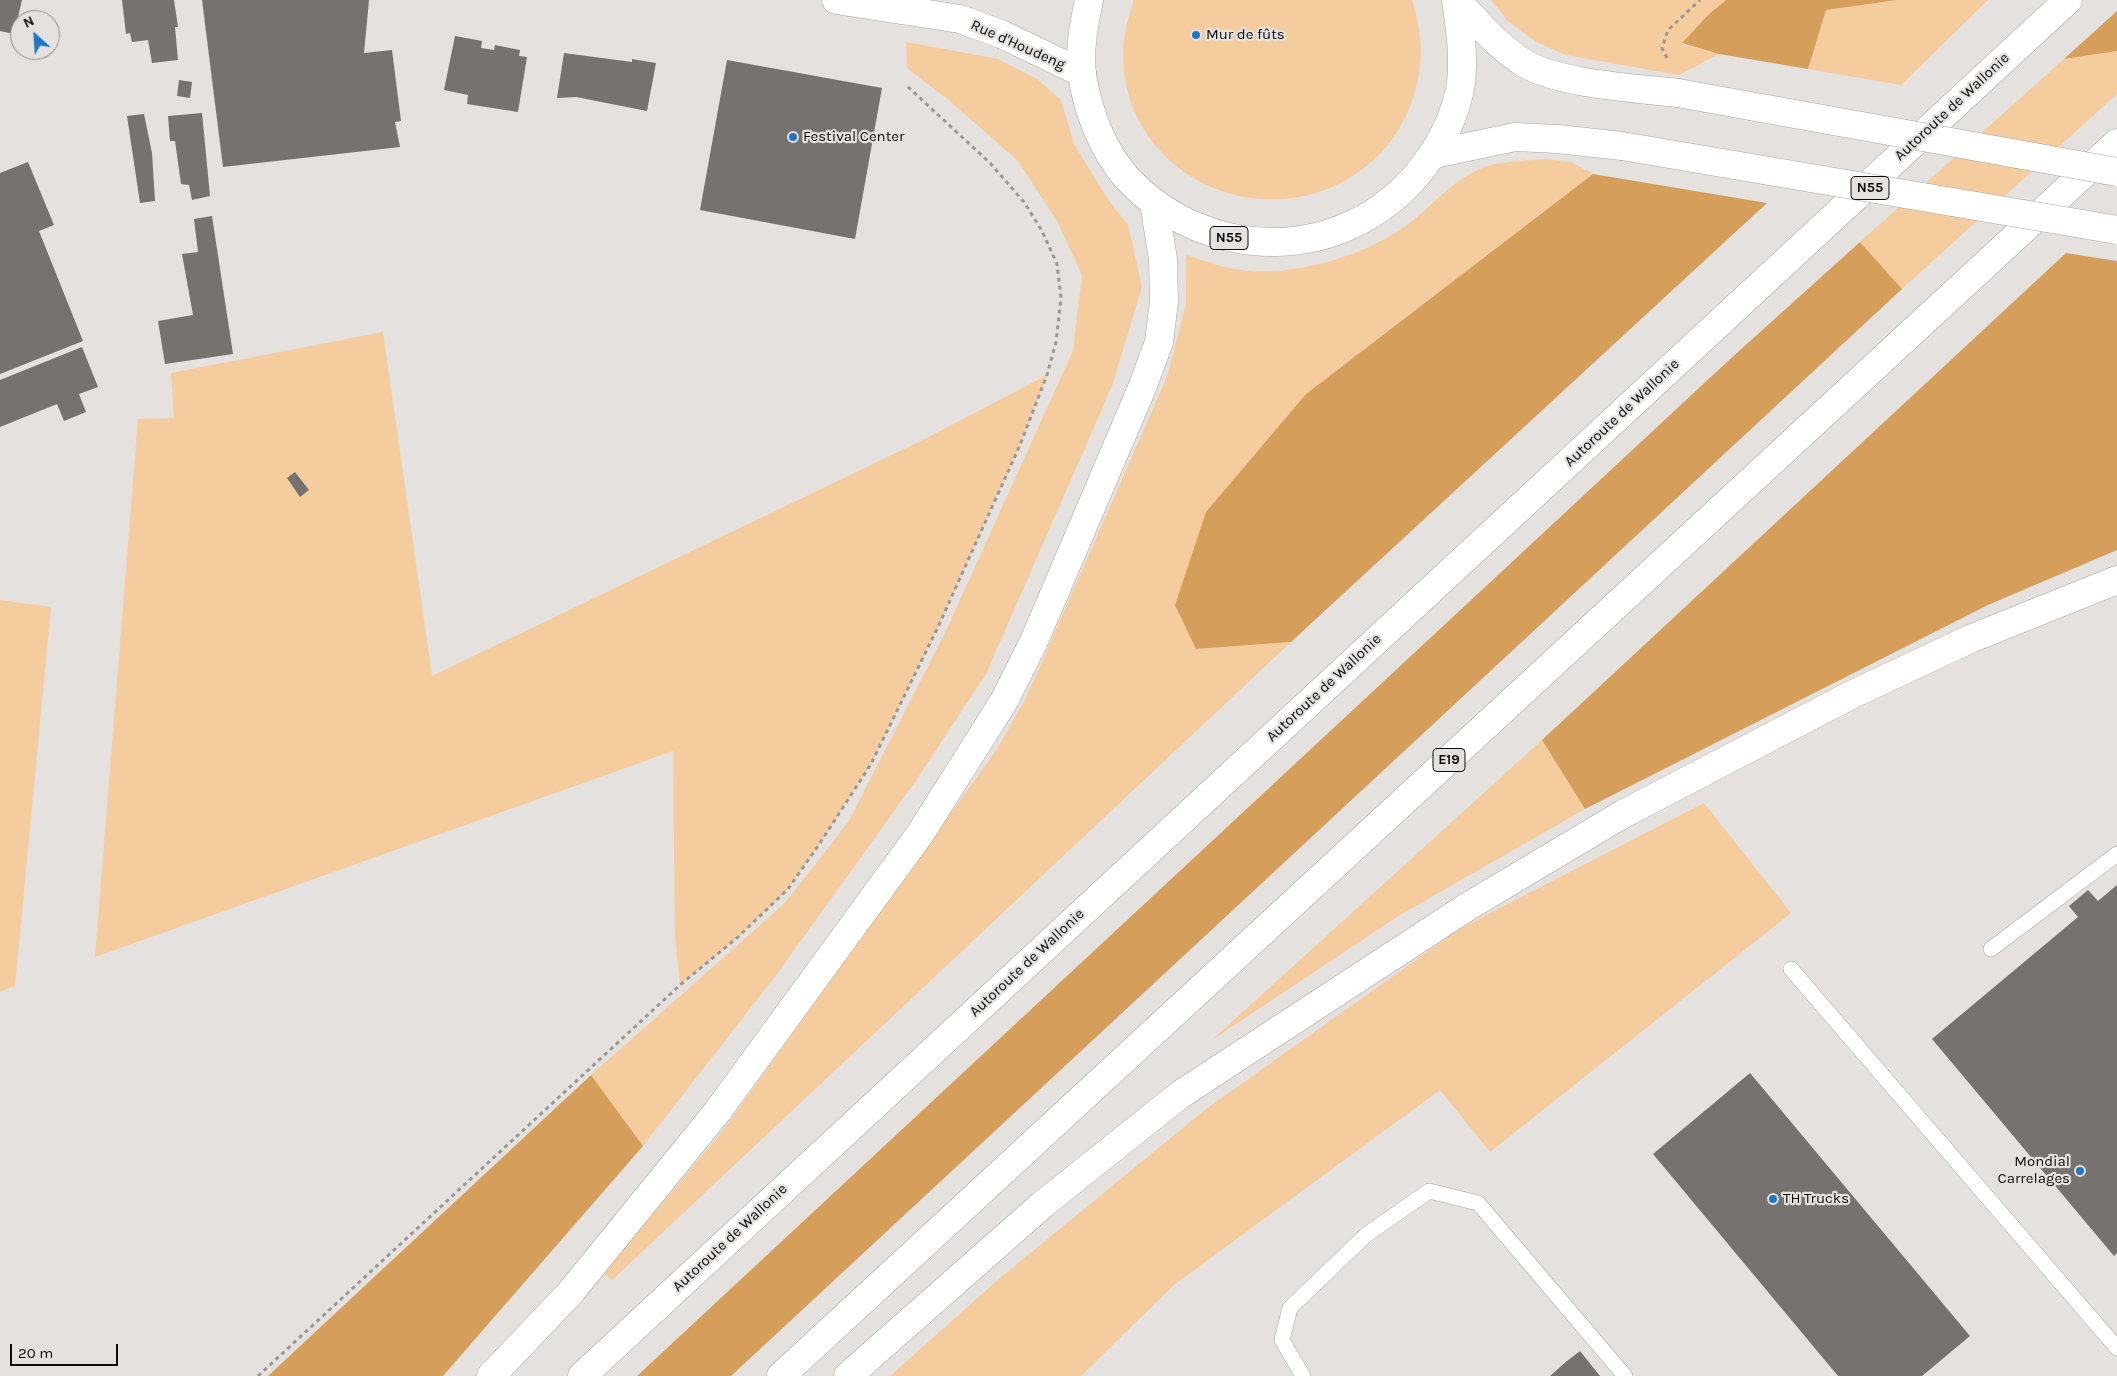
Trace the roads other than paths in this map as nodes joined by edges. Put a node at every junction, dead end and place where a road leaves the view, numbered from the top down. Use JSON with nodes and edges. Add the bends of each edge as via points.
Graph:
{"nodes":[{"id":1,"x":836,"y":0,"type":"edge"},
{"id":2,"x":1089,"y":0,"type":"edge"},
{"id":3,"x":1456,"y":0,"type":"edge"},
{"id":4,"x":2068,"y":0,"type":"edge"},
{"id":5,"x":1082,"y":73,"type":"junction"},
{"id":6,"x":2117,"y":143,"type":"edge"},
{"id":7,"x":1434,"y":154,"type":"junction"},
{"id":8,"x":2117,"y":172,"type":"edge"},
{"id":9,"x":1154,"y":203,"type":"junction"},
{"id":10,"x":2117,"y":230,"type":"edge"},
{"id":11,"x":2117,"y":580,"type":"edge"},
{"id":12,"x":2117,"y":854,"type":"edge"},
{"id":13,"x":1991,"y":949,"type":"dead end"},
{"id":14,"x":1791,"y":969,"type":"dead end"},
{"id":15,"x":2117,"y":1348,"type":"edge"},
{"id":16,"x":491,"y":1376,"type":"edge"},
{"id":17,"x":582,"y":1376,"type":"edge"},
{"id":18,"x":781,"y":1376,"type":"edge"},
{"id":19,"x":848,"y":1376,"type":"edge"},
{"id":20,"x":1303,"y":1376,"type":"edge"},
{"id":21,"x":1626,"y":1376,"type":"edge"}],
"edges":[{"from":1,"to":5,"type":"main road","name":"Rue d'Houdeng","via":[[960,19],[1001,34]]},
{"from":2,"to":5,"type":"main road","number":"N55","via":[[1082,31]]},
{"from":3,"to":7,"type":"main road","number":"N55","via":[[1463,46],[1460,84],[1450,120]]},
{"from":3,"to":8,"type":"main road","number":"N55","bridge":true,"via":[[1505,50],[1525,64],[1564,78],[1678,94]]},
{"from":4,"to":17,"type":"main road","name":"Autoroute de Wallonie"},
{"from":5,"to":9,"type":"main road","number":"N55","via":[[1090,111],[1105,146],[1126,177]]},
{"from":6,"to":18,"type":"main road","number":"E19"},
{"from":7,"to":9,"type":"main road","number":"N55","via":[[1405,189],[1369,217],[1327,235],[1291,242],[1237,240],[1193,226]]},
{"from":7,"to":10,"type":"main road","number":"N55","bridge":true,"via":[[1515,137],[1622,146]]},
{"from":9,"to":16,"type":"main road","via":[[1164,268],[1159,342],[1034,641],[1004,701],[920,834],[717,1112],[570,1293]]},
{"from":11,"to":19,"type":"main road","via":[[1970,638],[1851,695],[1623,814],[1467,907],[1181,1094],[1042,1204]]},
{"from":12,"to":13,"type":"lane"},
{"from":14,"to":15,"type":"lane"},
{"from":20,"to":21,"type":"lane","via":[[1282,1340],[1290,1308],[1366,1235],[1429,1191],[1478,1203]]}]}
